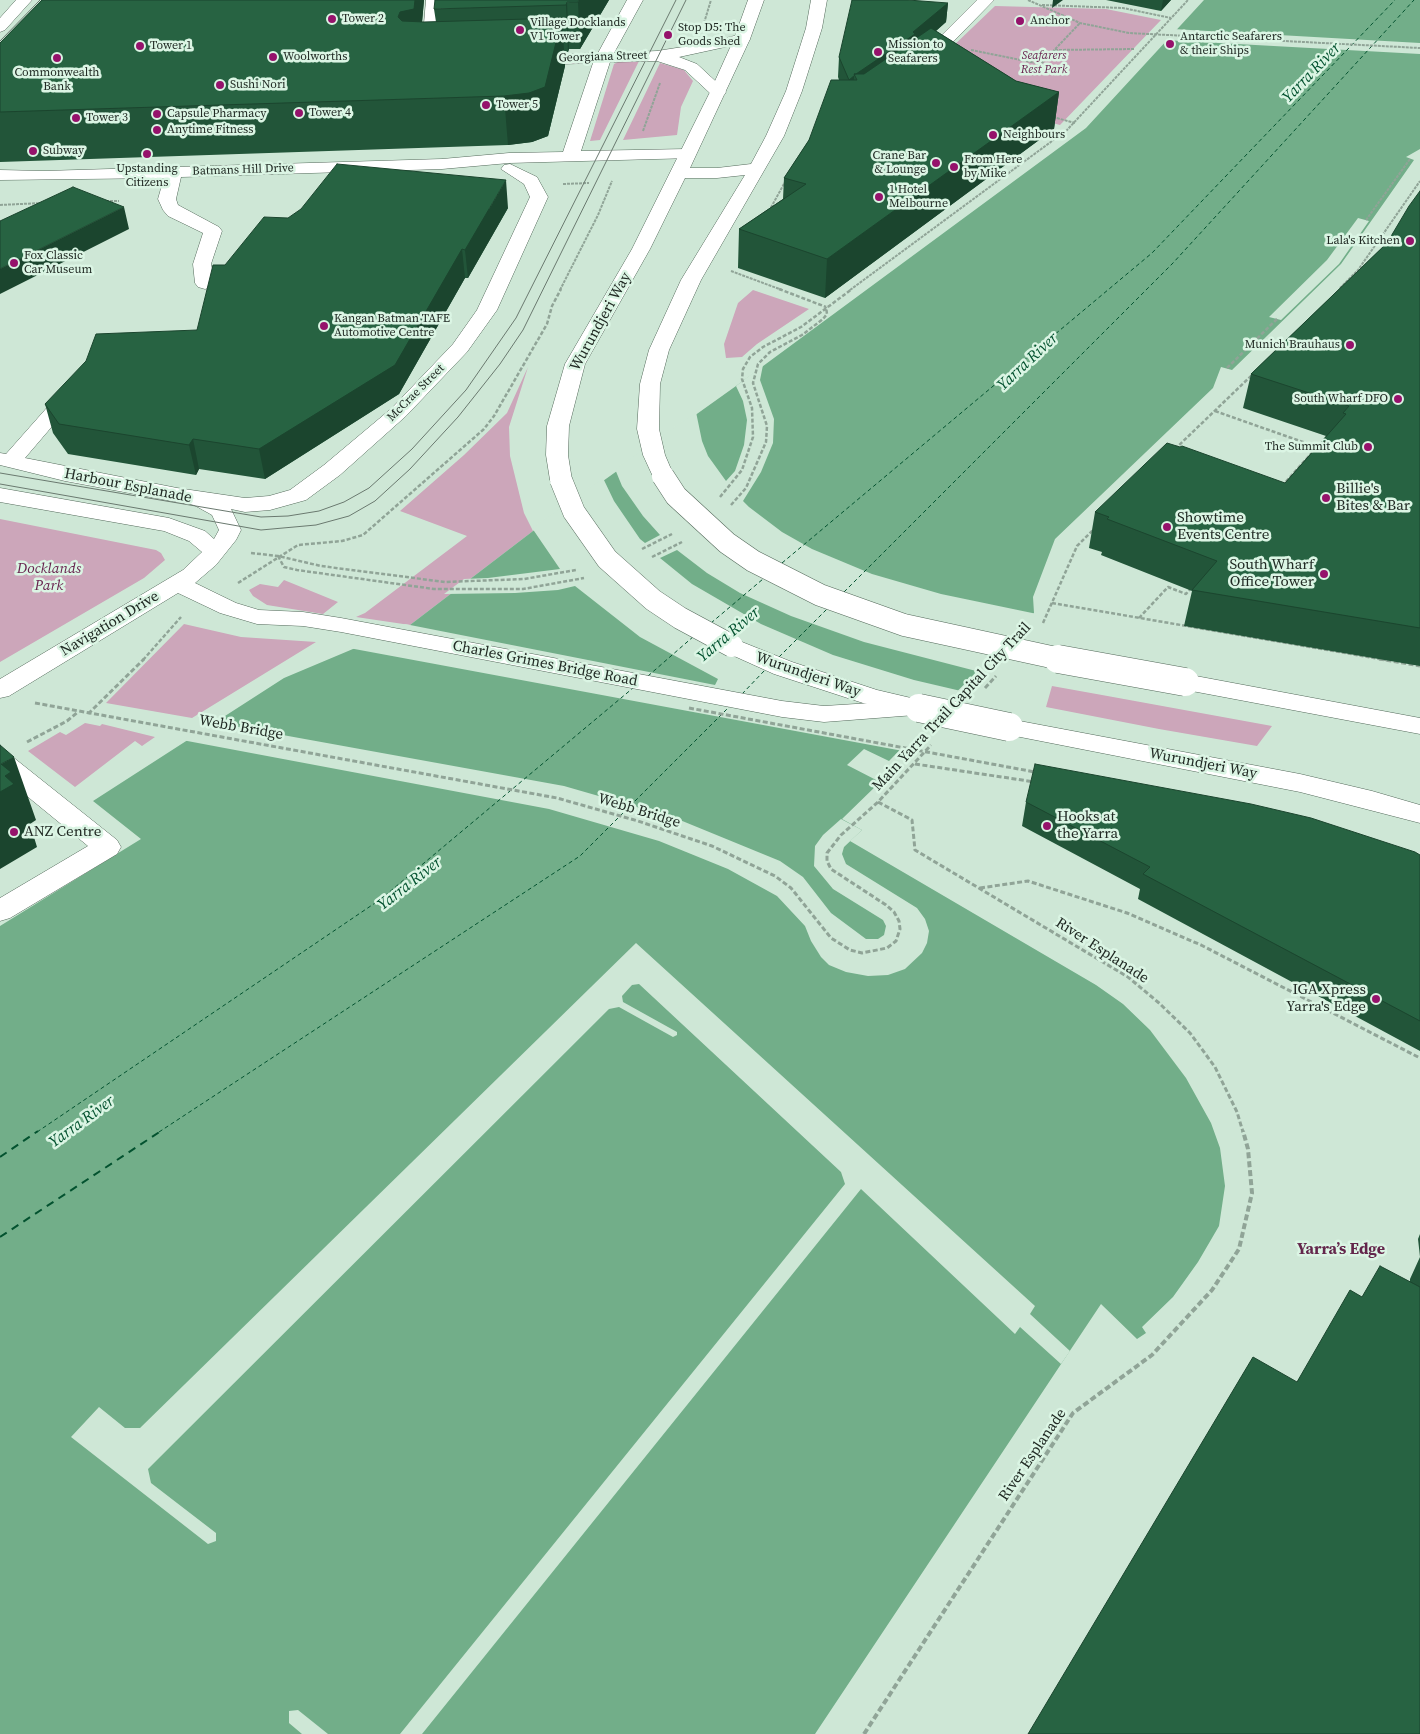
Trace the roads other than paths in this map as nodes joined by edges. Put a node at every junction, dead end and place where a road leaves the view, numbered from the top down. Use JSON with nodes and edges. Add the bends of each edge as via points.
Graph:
{"nodes":[{"id":1,"x":24,"y":0,"type":"edge"},
{"id":2,"x":434,"y":0,"type":"edge"},
{"id":3,"x":635,"y":0,"type":"edge"},
{"id":4,"x":756,"y":0,"type":"edge"},
{"id":5,"x":819,"y":0,"type":"edge"},
{"id":6,"x":986,"y":0,"type":"edge"},
{"id":7,"x":0,"y":28,"type":"edge"},
{"id":8,"x":742,"y":38,"type":"junction"},
{"id":9,"x":657,"y":56,"type":"junction"},
{"id":10,"x":603,"y":57,"type":"junction"},
{"id":11,"x":516,"y":60,"type":"edge"},
{"id":12,"x":448,"y":62,"type":"edge"},
{"id":13,"x":429,"y":63,"type":"junction"},
{"id":14,"x":413,"y":64,"type":"edge"},
{"id":15,"x":910,"y":67,"type":"edge"},
{"id":16,"x":718,"y":92,"type":"junction"},
{"id":17,"x":687,"y":154,"type":"junction"},
{"id":18,"x":570,"y":158,"type":"junction"},
{"id":19,"x":442,"y":164,"type":"junction"},
{"id":20,"x":759,"y":167,"type":"junction"},
{"id":21,"x":510,"y":169,"type":"junction"},
{"id":22,"x":174,"y":172,"type":"junction"},
{"id":23,"x":677,"y":173,"type":"junction"},
{"id":24,"x":0,"y":175,"type":"edge"},
{"id":25,"x":44,"y":176,"type":"junction"},
{"id":26,"x":0,"y":182,"type":"edge"},
{"id":27,"x":205,"y":283,"type":"dead end"},
{"id":28,"x":86,"y":376,"type":"edge"},
{"id":29,"x":5,"y":460,"type":"edge"},
{"id":30,"x":180,"y":494,"type":"junction"},
{"id":31,"x":0,"y":495,"type":"edge"},
{"id":32,"x":214,"y":551,"type":"junction"},
{"id":33,"x":177,"y":583,"type":"junction"},
{"id":34,"x":0,"y":690,"type":"edge"},
{"id":35,"x":919,"y":708,"type":"junction"},
{"id":36,"x":1387,"y":719,"type":"junction"},
{"id":37,"x":1420,"y":726,"type":"edge"},
{"id":38,"x":1420,"y":739,"type":"edge"},
{"id":39,"x":5,"y":764,"type":"edge"},
{"id":40,"x":1360,"y":797,"type":"junction"},
{"id":41,"x":1420,"y":814,"type":"edge"},
{"id":42,"x":1420,"y":821,"type":"edge"},
{"id":43,"x":0,"y":911,"type":"edge"}],
"edges":[{"from":1,"to":7,"type":"main road"},
{"from":2,"to":13,"type":"main road"},
{"from":3,"to":10,"type":"main road"},
{"from":4,"to":8,"type":"main road","name":"Wurundjeri Way"},
{"from":5,"to":20,"type":"main road","via":[[814,28],[794,91]]},
{"from":6,"to":15,"type":"main road","via":[[942,44]]},
{"from":8,"to":9,"type":"main road","name":"Georgiana Street"},
{"from":8,"to":16,"type":"main road","name":"Wurundjeri Way"},
{"from":9,"to":10,"type":"main road","name":"Georgiana Street"},
{"from":9,"to":16,"type":"main road","name":"Georgiana Street","via":[[691,67]]},
{"from":10,"to":11,"type":"main road","name":"Georgiana Street"},
{"from":10,"to":18,"type":"main road"},
{"from":12,"to":13,"type":"main road"},
{"from":13,"to":14,"type":"main road"},
{"from":16,"to":17,"type":"main road","name":"Wurundjeri Way"},
{"from":17,"to":18,"type":"main road","name":"Batmans Hill Drive"},
{"from":17,"to":20,"type":"main road","name":"Batmans Hill Drive"},
{"from":17,"to":23,"type":"main road","name":"Wurundjeri Way"},
{"from":18,"to":19,"type":"main road","name":"Batmans Hill Drive","via":[[509,158]]},
{"from":19,"to":21,"type":"main road","name":"Batmans Hill Drive"},
{"from":19,"to":22,"type":"main road","name":"Batmans Hill Drive"},
{"from":20,"to":23,"type":"main road","name":"Batmans Hill Drive","via":[[717,173]]},
{"from":20,"to":36,"type":"main road","bridge":true,"via":[[682,298],[659,350],[650,384],[648,429],[662,476],[676,496],[727,543],[752,561],[820,596],[904,625],[1031,654]]},
{"from":21,"to":23,"type":"main road","name":"Batmans Hill Drive"},
{"from":21,"to":30,"type":"main road","name":"McCrae Street","via":[[531,181],[539,195],[506,270],[473,332],[399,412],[298,495],[245,504]]},
{"from":22,"to":25,"type":"main road","name":"Batmans Hill Drive"},
{"from":22,"to":27,"type":"main road","via":[[167,199],[169,206],[213,231],[201,251]]},
{"from":23,"to":35,"type":"main road","name":"Wurundjeri Way","bridge":true,"via":[[641,249],[575,364],[565,395],[558,426],[557,455],[574,512],[607,559],[646,594],[709,635],[783,668],[872,697]]},
{"from":24,"to":25,"type":"main road","name":"Batmans Hill Drive"},
{"from":25,"to":26,"type":"main road","name":"Batmans Hill Drive"},
{"from":28,"to":29,"type":"main road"},
{"from":29,"to":30,"type":"main road","name":"Harbour Esplanade"},
{"from":30,"to":32,"type":"main road","name":"Harbour Esplanade","via":[[216,506],[228,521],[229,534]]},
{"from":31,"to":32,"type":"main road","name":"Harbour Esplanade","via":[[169,526],[197,536]]},
{"from":32,"to":33,"type":"main road","name":"Navigation Drive","via":[[201,568]]},
{"from":33,"to":34,"type":"main road","name":"Navigation Drive"},
{"from":33,"to":35,"type":"main road","name":"Charles Grimes Bridge Road","via":[[245,614],[341,625],[782,709],[824,714]]},
{"from":35,"to":40,"type":"main road","name":"Wurundjeri Way","bridge":true},
{"from":36,"to":37,"type":"main road"},
{"from":36,"to":38,"type":"main road"},
{"from":39,"to":43,"type":"main road","via":[[107,847]]},
{"from":40,"to":41,"type":"main road"},
{"from":40,"to":42,"type":"main road"}]}
